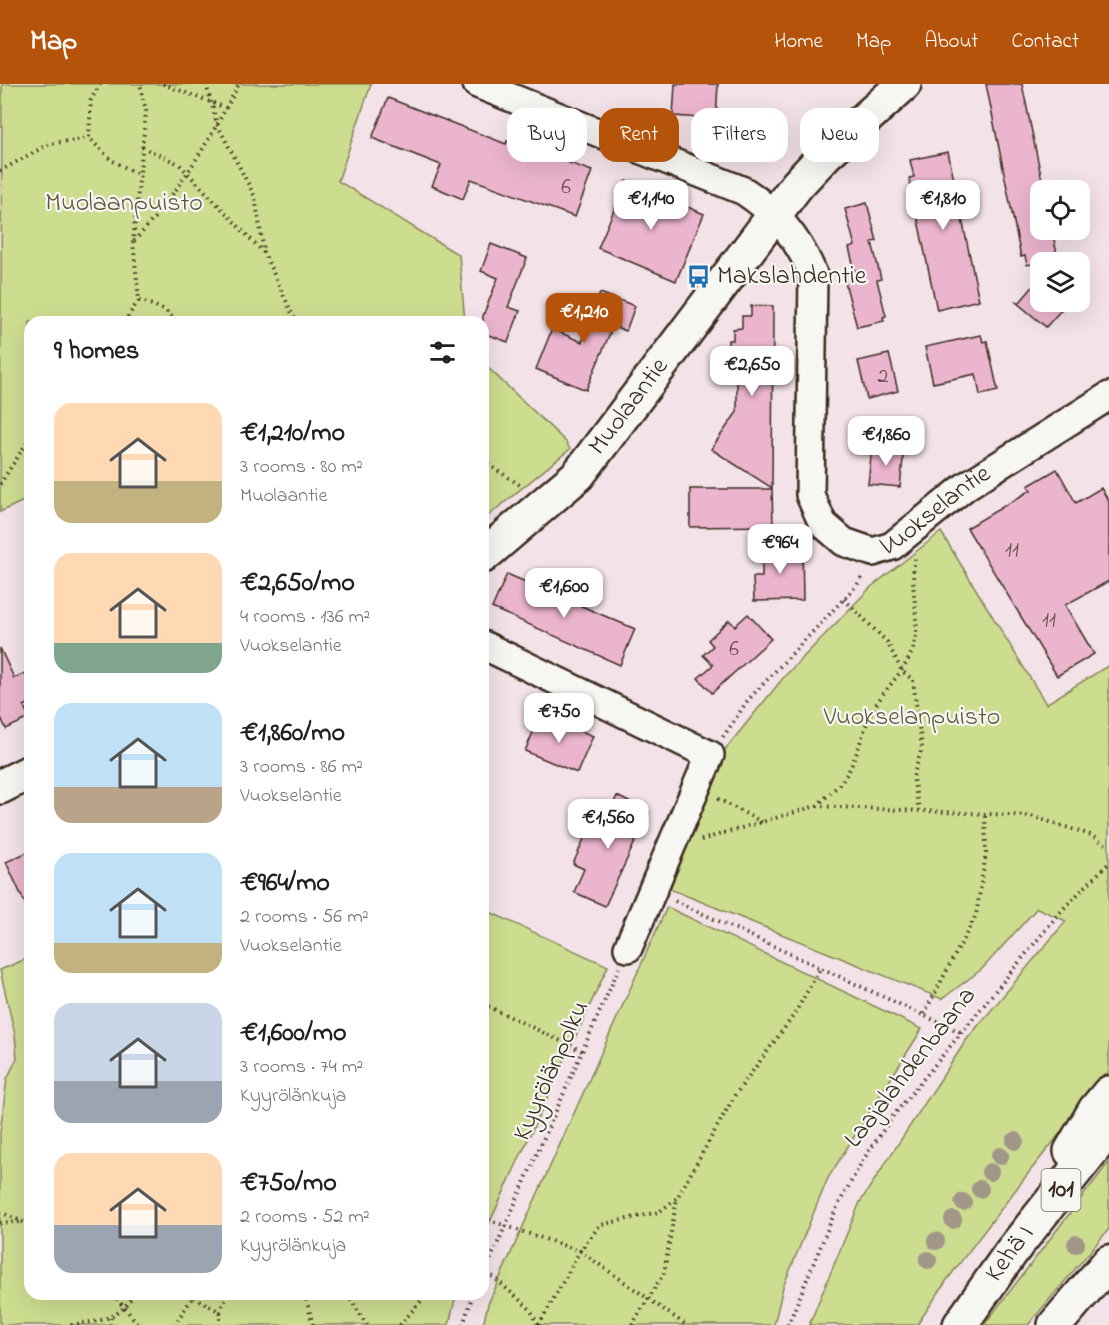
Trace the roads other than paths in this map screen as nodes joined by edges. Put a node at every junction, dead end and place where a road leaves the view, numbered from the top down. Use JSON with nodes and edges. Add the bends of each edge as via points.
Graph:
{"nodes":[{"id":1,"x":477,"y":84,"type":"edge"},
{"id":2,"x":904,"y":84,"type":"edge"},
{"id":3,"x":774,"y":213,"type":"junction"},
{"id":4,"x":1109,"y":396,"type":"edge"},
{"id":5,"x":489,"y":551,"type":"edge"},
{"id":6,"x":489,"y":648,"type":"edge"},
{"id":7,"x":24,"y":775,"type":"edge"},
{"id":8,"x":0,"y":787,"type":"edge"},
{"id":9,"x":628,"y":948,"type":"road end"},
{"id":10,"x":1109,"y":1093,"type":"edge"},
{"id":11,"x":1109,"y":1129,"type":"edge"},
{"id":12,"x":1012,"y":1251,"type":"junction"},
{"id":13,"x":1109,"y":1262,"type":"edge"},
{"id":14,"x":1109,"y":1276,"type":"edge"},
{"id":15,"x":1063,"y":1316,"type":"edge"},
{"id":16,"x":960,"y":1325,"type":"edge"}],
"edges":[{"from":1,"to":3,"type":"street","via":[[744,191]]},
{"from":2,"to":3,"type":"main road","name":"Muolaantie","via":[[826,154]]},
{"from":3,"to":4,"type":"street","name":"Vuokselantie","via":[[798,242],[813,274],[810,495],[823,524],[844,542],[873,552],[892,546],[966,486]]},
{"from":3,"to":5,"type":"main road","name":"Muolaantie","via":[[578,475]]},
{"from":6,"to":9,"type":"street","via":[[710,755]]},
{"from":7,"to":8,"type":"main road"},
{"from":10,"to":12,"type":"main road","via":[[1095,1110]]},
{"from":11,"to":12,"type":"main road","name":"Kehä I","number":"101"},
{"from":12,"to":16,"type":"main road","name":"Kehä I"},
{"from":13,"to":15,"type":"main road"},
{"from":14,"to":15,"type":"main road"}]}
